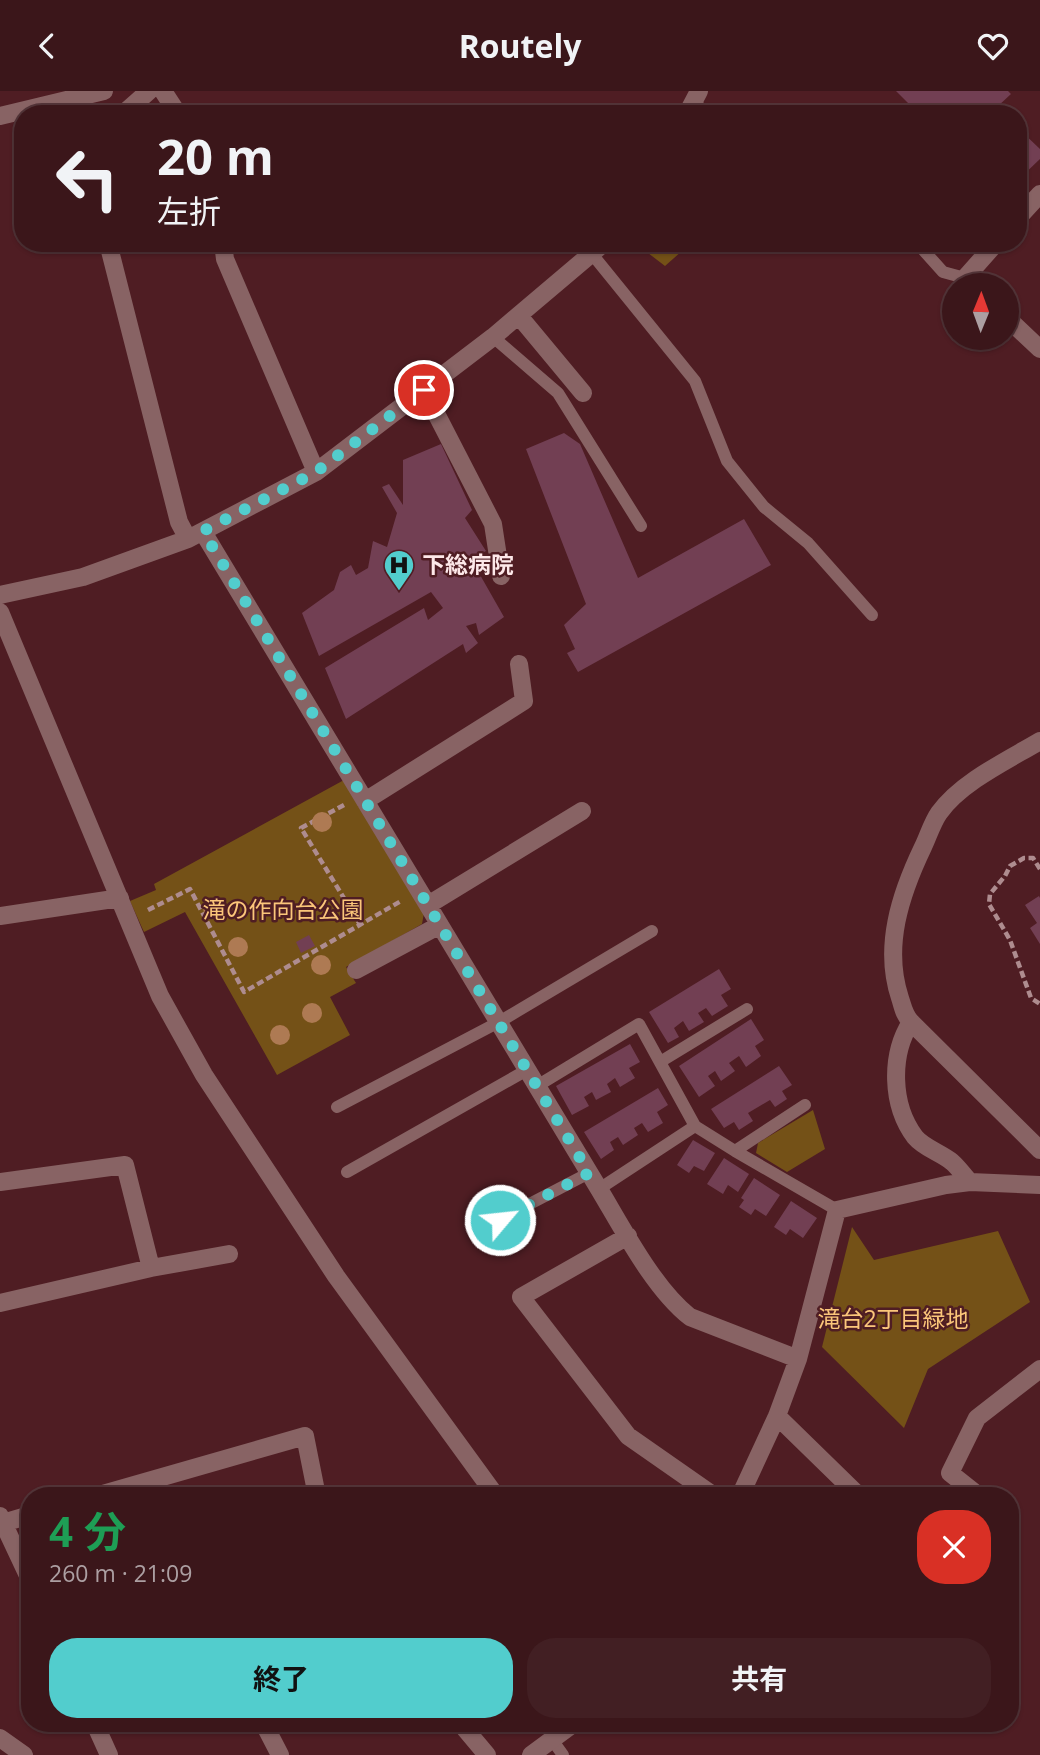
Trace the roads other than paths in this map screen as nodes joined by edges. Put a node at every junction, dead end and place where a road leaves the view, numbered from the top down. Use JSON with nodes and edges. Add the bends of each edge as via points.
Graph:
{"nodes":[{"id":1,"x":104,"y":91,"type":"edge"},
{"id":2,"x":149,"y":91,"type":"edge"},
{"id":3,"x":46,"y":105,"type":"edge"},
{"id":4,"x":133,"y":105,"type":"edge"},
{"id":5,"x":1040,"y":194,"type":"edge"},
{"id":6,"x":1027,"y":208,"type":"edge"},
{"id":7,"x":110,"y":252,"type":"edge"},
{"id":8,"x":224,"y":252,"type":"edge"},
{"id":9,"x":594,"y":252,"type":"edge"},
{"id":10,"x":600,"y":252,"type":"edge"},
{"id":11,"x":925,"y":252,"type":"edge"},
{"id":12,"x":990,"y":252,"type":"edge"},
{"id":13,"x":946,"y":273,"type":"edge"},
{"id":14,"x":975,"y":273,"type":"edge"},
{"id":15,"x":519,"y":316,"type":"junction"},
{"id":16,"x":1019,"y":329,"type":"edge"},
{"id":17,"x":493,"y":337,"type":"junction"},
{"id":18,"x":1040,"y":349,"type":"edge"},
{"id":19,"x":424,"y":390,"type":"junction"},
{"id":20,"x":583,"y":393,"type":"dead end"},
{"id":21,"x":316,"y":472,"type":"junction"},
{"id":22,"x":641,"y":526,"type":"dead end"},
{"id":23,"x":196,"y":535,"type":"junction"},
{"id":24,"x":501,"y":576,"type":"dead end"},
{"id":25,"x":0,"y":595,"type":"edge"},
{"id":26,"x":0,"y":612,"type":"edge"},
{"id":27,"x":872,"y":615,"type":"dead end"},
{"id":28,"x":519,"y":664,"type":"dead end"},
{"id":29,"x":1040,"y":741,"type":"edge"},
{"id":30,"x":364,"y":798,"type":"junction"},
{"id":31,"x":582,"y":811,"type":"dead end"},
{"id":32,"x":120,"y":898,"type":"junction"},
{"id":33,"x":424,"y":898,"type":"junction"},
{"id":34,"x":0,"y":916,"type":"edge"},
{"id":35,"x":440,"y":925,"type":"junction"},
{"id":36,"x":652,"y":931,"type":"dead end"},
{"id":37,"x":356,"y":970,"type":"dead end"},
{"id":38,"x":747,"y":1009,"type":"dead end"},
{"id":39,"x":499,"y":1022,"type":"junction"},
{"id":40,"x":911,"y":1022,"type":"junction"},
{"id":41,"x":660,"y":1062,"type":"junction"},
{"id":42,"x":527,"y":1070,"type":"junction"},
{"id":43,"x":537,"y":1086,"type":"junction"},
{"id":44,"x":804,"y":1105,"type":"dead end"},
{"id":45,"x":337,"y":1107,"type":"dead end"},
{"id":46,"x":695,"y":1126,"type":"junction"},
{"id":47,"x":1040,"y":1150,"type":"edge"},
{"id":48,"x":735,"y":1151,"type":"junction"},
{"id":49,"x":347,"y":1173,"type":"dead end"},
{"id":50,"x":589,"y":1173,"type":"junction"},
{"id":51,"x":0,"y":1182,"type":"edge"},
{"id":52,"x":970,"y":1182,"type":"junction"},
{"id":53,"x":1040,"y":1185,"type":"edge"},
{"id":54,"x":599,"y":1189,"type":"junction"},
{"id":55,"x":837,"y":1210,"type":"junction"},
{"id":56,"x":478,"y":1231,"type":"dead end"},
{"id":57,"x":628,"y":1236,"type":"junction"},
{"id":58,"x":229,"y":1254,"type":"dead end"},
{"id":59,"x":151,"y":1268,"type":"junction"},
{"id":60,"x":0,"y":1303,"type":"edge"},
{"id":61,"x":798,"y":1359,"type":"junction"},
{"id":62,"x":1040,"y":1369,"type":"edge"},
{"id":63,"x":776,"y":1416,"type":"junction"},
{"id":64,"x":127,"y":1487,"type":"edge"},
{"id":65,"x":315,"y":1487,"type":"edge"},
{"id":66,"x":489,"y":1487,"type":"edge"},
{"id":67,"x":700,"y":1487,"type":"edge"},
{"id":68,"x":744,"y":1487,"type":"edge"},
{"id":69,"x":850,"y":1487,"type":"edge"},
{"id":70,"x":968,"y":1487,"type":"edge"},
{"id":71,"x":21,"y":1516,"type":"edge"},
{"id":72,"x":2,"y":1519,"type":"edge"},
{"id":73,"x":21,"y":1560,"type":"edge"},
{"id":74,"x":99,"y":1732,"type":"edge"},
{"id":75,"x":268,"y":1732,"type":"edge"},
{"id":76,"x":468,"y":1732,"type":"edge"},
{"id":77,"x":561,"y":1735,"type":"edge"},
{"id":78,"x":0,"y":1738,"type":"edge"},
{"id":79,"x":24,"y":1755,"type":"edge"},
{"id":80,"x":109,"y":1755,"type":"edge"},
{"id":81,"x":280,"y":1755,"type":"edge"},
{"id":82,"x":487,"y":1755,"type":"edge"},
{"id":83,"x":531,"y":1755,"type":"edge"}],
"edges":[{"from":1,"to":3,"type":"street"},
{"from":2,"to":4,"type":"street"},
{"from":5,"to":6,"type":"street"},
{"from":7,"to":23,"type":"street","via":[[179,522]]},
{"from":8,"to":21,"type":"street"},
{"from":9,"to":15,"type":"street"},
{"from":10,"to":27,"type":"lane","via":[[695,381],[727,461],[764,507],[808,543]]},
{"from":11,"to":13,"type":"lane"},
{"from":12,"to":14,"type":"street"},
{"from":15,"to":17,"type":"street"},
{"from":15,"to":20,"type":"street"},
{"from":16,"to":18,"type":"street"},
{"from":17,"to":19,"type":"street"},
{"from":17,"to":22,"type":"lane","via":[[558,393]]},
{"from":19,"to":21,"type":"street"},
{"from":19,"to":24,"type":"street","via":[[493,524]]},
{"from":21,"to":23,"type":"street"},
{"from":23,"to":25,"type":"street","via":[[83,577]]},
{"from":23,"to":30,"type":"street"},
{"from":26,"to":32,"type":"street"},
{"from":28,"to":30,"type":"street","via":[[524,701]]},
{"from":29,"to":40,"type":"street","via":[[951,800],[939,814],[909,877],[892,941],[892,967]]},
{"from":30,"to":33,"type":"street"},
{"from":31,"to":33,"type":"street"},
{"from":32,"to":34,"type":"street"},
{"from":32,"to":66,"type":"street","via":[[160,996],[204,1075],[336,1276]]},
{"from":33,"to":35,"type":"street"},
{"from":35,"to":37,"type":"street"},
{"from":35,"to":39,"type":"street"},
{"from":36,"to":39,"type":"lane"},
{"from":38,"to":41,"type":"lane"},
{"from":39,"to":42,"type":"street"},
{"from":39,"to":45,"type":"lane"},
{"from":40,"to":47,"type":"street"},
{"from":40,"to":52,"type":"street","via":[[901,1038],[895,1076],[903,1113],[916,1139],[951,1161]]},
{"from":41,"to":43,"type":"lane","via":[[639,1024]]},
{"from":41,"to":46,"type":"lane"},
{"from":42,"to":43,"type":"street"},
{"from":42,"to":49,"type":"lane"},
{"from":43,"to":50,"type":"street"},
{"from":44,"to":48,"type":"lane"},
{"from":46,"to":48,"type":"lane"},
{"from":46,"to":54,"type":"lane"},
{"from":48,"to":55,"type":"lane"},
{"from":50,"to":54,"type":"street"},
{"from":50,"to":56,"type":"lane"},
{"from":51,"to":59,"type":"street","via":[[125,1165]]},
{"from":52,"to":53,"type":"street"},
{"from":52,"to":55,"type":"street"},
{"from":54,"to":57,"type":"street"},
{"from":55,"to":61,"type":"street"},
{"from":57,"to":61,"type":"street","via":[[659,1284],[690,1317]]},
{"from":57,"to":67,"type":"street","via":[[521,1297],[628,1436]]},
{"from":58,"to":59,"type":"street"},
{"from":59,"to":60,"type":"street"},
{"from":61,"to":63,"type":"street"},
{"from":62,"to":70,"type":"street","via":[[977,1418],[950,1473]]},
{"from":63,"to":68,"type":"street"},
{"from":63,"to":69,"type":"street"},
{"from":64,"to":65,"type":"street","via":[[305,1436]]},
{"from":71,"to":72,"type":"street"},
{"from":72,"to":73,"type":"street"},
{"from":74,"to":80,"type":"street"},
{"from":75,"to":81,"type":"street"},
{"from":76,"to":82,"type":"street"},
{"from":77,"to":83,"type":"street"},
{"from":78,"to":79,"type":"street"}]}
